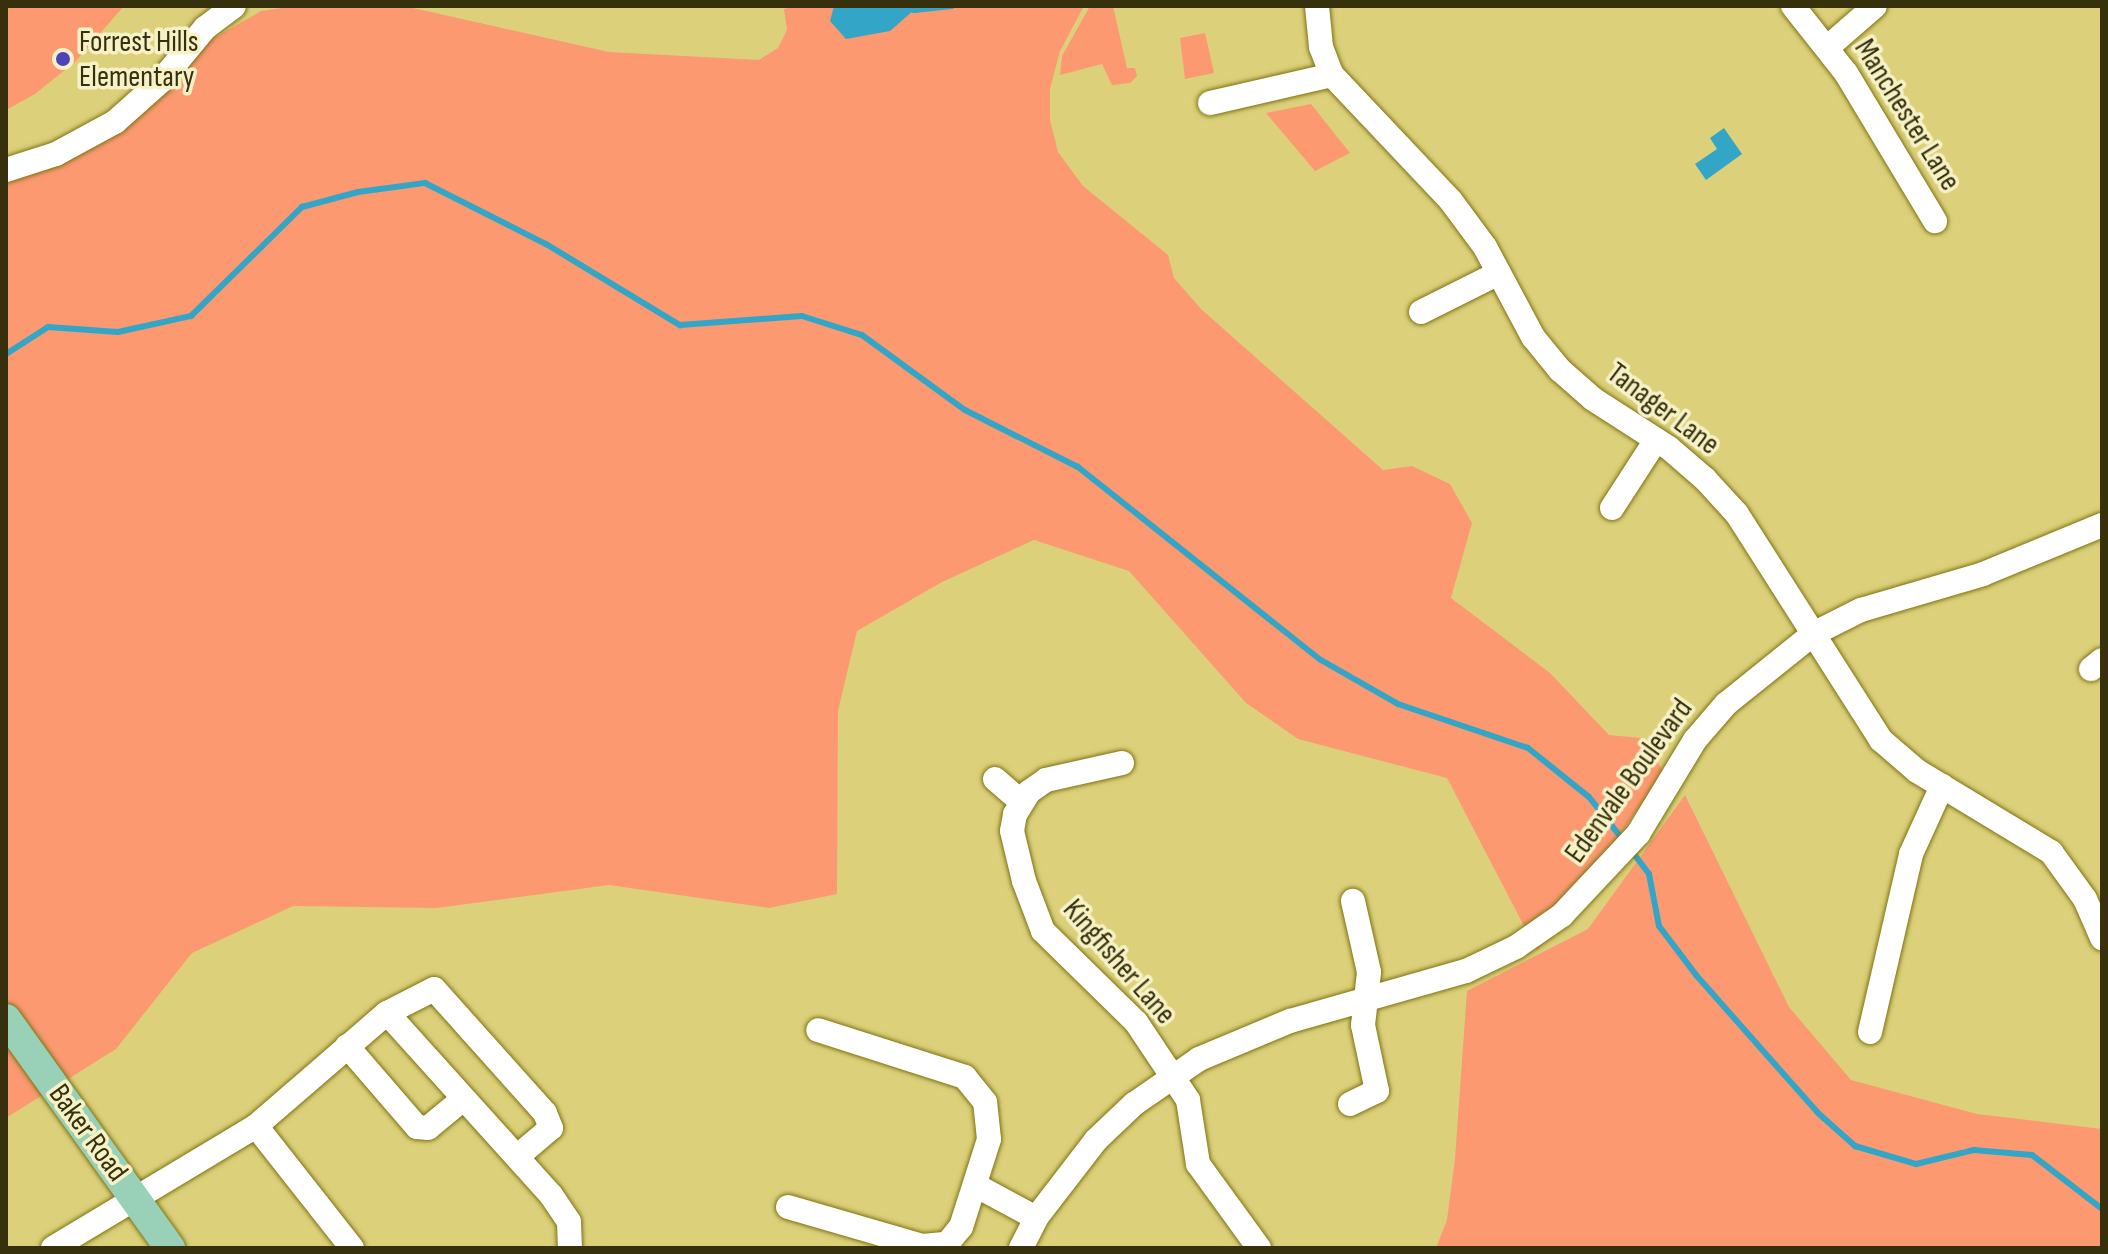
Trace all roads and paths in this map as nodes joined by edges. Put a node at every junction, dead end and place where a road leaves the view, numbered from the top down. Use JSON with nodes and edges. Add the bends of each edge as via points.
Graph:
{"nodes":[{"id":1,"x":234,"y":6,"type":"edge"},
{"id":2,"x":1317,"y":6,"type":"edge"},
{"id":3,"x":1793,"y":6,"type":"edge"},
{"id":4,"x":1875,"y":6,"type":"edge"},
{"id":5,"x":1828,"y":47,"type":"junction"},
{"id":6,"x":1332,"y":75,"type":"junction"},
{"id":7,"x":1210,"y":103,"type":"dead end"},
{"id":8,"x":6,"y":170,"type":"edge"},
{"id":9,"x":1935,"y":221,"type":"dead end"},
{"id":10,"x":1499,"y":273,"type":"junction"},
{"id":11,"x":1421,"y":312,"type":"dead end"},
{"id":12,"x":1656,"y":440,"type":"junction"},
{"id":13,"x":1612,"y":508,"type":"dead end"},
{"id":14,"x":2102,"y":508,"type":"edge"},
{"id":15,"x":2102,"y":525,"type":"edge"},
{"id":16,"x":2036,"y":555,"type":"junction"},
{"id":17,"x":1813,"y":634,"type":"junction"},
{"id":18,"x":1122,"y":763,"type":"dead end"},
{"id":19,"x":995,"y":779,"type":"dead end"},
{"id":20,"x":1942,"y":786,"type":"junction"},
{"id":21,"x":1021,"y":802,"type":"junction"},
{"id":22,"x":1353,"y":901,"type":"dead end"},
{"id":23,"x":2102,"y":938,"type":"edge"},
{"id":24,"x":1367,"y":999,"type":"junction"},
{"id":25,"x":387,"y":1013,"type":"junction"},
{"id":26,"x":6,"y":1019,"type":"edge"},
{"id":27,"x":818,"y":1030,"type":"dead end"},
{"id":28,"x":1870,"y":1032,"type":"dead end"},
{"id":29,"x":347,"y":1046,"type":"junction"},
{"id":30,"x":1172,"y":1076,"type":"junction"},
{"id":31,"x":463,"y":1099,"type":"junction"},
{"id":32,"x":1350,"y":1104,"type":"dead end"},
{"id":33,"x":256,"y":1126,"type":"junction"},
{"id":34,"x":518,"y":1156,"type":"junction"},
{"id":35,"x":975,"y":1185,"type":"junction"},
{"id":36,"x":133,"y":1196,"type":"junction"},
{"id":37,"x":788,"y":1207,"type":"dead end"},
{"id":38,"x":1036,"y":1218,"type":"junction"},
{"id":39,"x":53,"y":1248,"type":"edge"},
{"id":40,"x":170,"y":1248,"type":"edge"},
{"id":41,"x":352,"y":1248,"type":"edge"},
{"id":42,"x":570,"y":1248,"type":"edge"},
{"id":43,"x":1021,"y":1248,"type":"edge"},
{"id":44,"x":1259,"y":1248,"type":"edge"}],
"edges":[{"from":1,"to":8,"type":"street","via":[[205,28],[161,81],[115,122],[56,154]]},
{"from":2,"to":6,"type":"street","name":"Tanager Lane","via":[[1321,47]]},
{"from":3,"to":5,"type":"street","name":"Manchester Lane"},
{"from":4,"to":5,"type":"street"},
{"from":5,"to":9,"type":"street","name":"Manchester Lane"},
{"from":6,"to":7,"type":"street"},
{"from":6,"to":10,"type":"street","name":"Tanager Lane","via":[[1451,201]]},
{"from":10,"to":11,"type":"street"},
{"from":10,"to":12,"type":"street","name":"Tanager Lane","via":[[1533,337],[1560,370]]},
{"from":12,"to":13,"type":"street"},
{"from":12,"to":17,"type":"street","name":"Tanager Lane","via":[[1705,479],[1737,514]]},
{"from":14,"to":16,"type":"street","name":"Edenvale Boulevard"},
{"from":15,"to":16,"type":"street","name":"Edenvale Boulevard"},
{"from":16,"to":17,"type":"street","name":"Edenvale Boulevard","via":[[1912,591]]},
{"from":17,"to":20,"type":"street","name":"Tanager Lane","via":[[1881,740]]},
{"from":17,"to":24,"type":"street","name":"Edenvale Boulevard","via":[[1726,704],[1695,740],[1638,834],[1562,915],[1516,947],[1466,971]]},
{"from":18,"to":21,"type":"street","via":[[1046,780]]},
{"from":19,"to":21,"type":"street"},
{"from":20,"to":23,"type":"street","name":"Tanager Lane","via":[[2051,852],[2085,899]]},
{"from":20,"to":28,"type":"street","via":[[1911,854]]},
{"from":21,"to":30,"type":"street","name":"Kingfisher Lane","via":[[1012,831],[1043,931],[1119,1003]]},
{"from":22,"to":24,"type":"street","via":[[1369,972]]},
{"from":24,"to":30,"type":"street","name":"Edenvale Boulevard","via":[[1238,1040]]},
{"from":24,"to":32,"type":"street","via":[[1363,1025],[1377,1091]]},
{"from":25,"to":29,"type":"street"},
{"from":25,"to":31,"type":"street"},
{"from":25,"to":34,"type":"street","via":[[434,989],[545,1113],[551,1128]]},
{"from":26,"to":36,"type":"main road","name":"Baker Road"},
{"from":27,"to":35,"type":"street","via":[[949,1068],[977,1088],[990,1119]]},
{"from":29,"to":31,"type":"street","via":[[417,1127],[428,1128]]},
{"from":29,"to":33,"type":"street"},
{"from":30,"to":38,"type":"street","name":"Edenvale Boulevard","via":[[1096,1140]]},
{"from":30,"to":44,"type":"street","name":"Kingfisher Lane","via":[[1188,1100],[1198,1164]]},
{"from":31,"to":34,"type":"street"},
{"from":33,"to":36,"type":"street"},
{"from":33,"to":41,"type":"street"},
{"from":34,"to":42,"type":"street","via":[[569,1222]]},
{"from":35,"to":37,"type":"street","via":[[955,1237],[936,1247]]},
{"from":35,"to":38,"type":"street"},
{"from":36,"to":39,"type":"street"},
{"from":36,"to":40,"type":"main road","name":"Baker Road"},
{"from":38,"to":43,"type":"street","name":"Edenvale Boulevard"}]}
